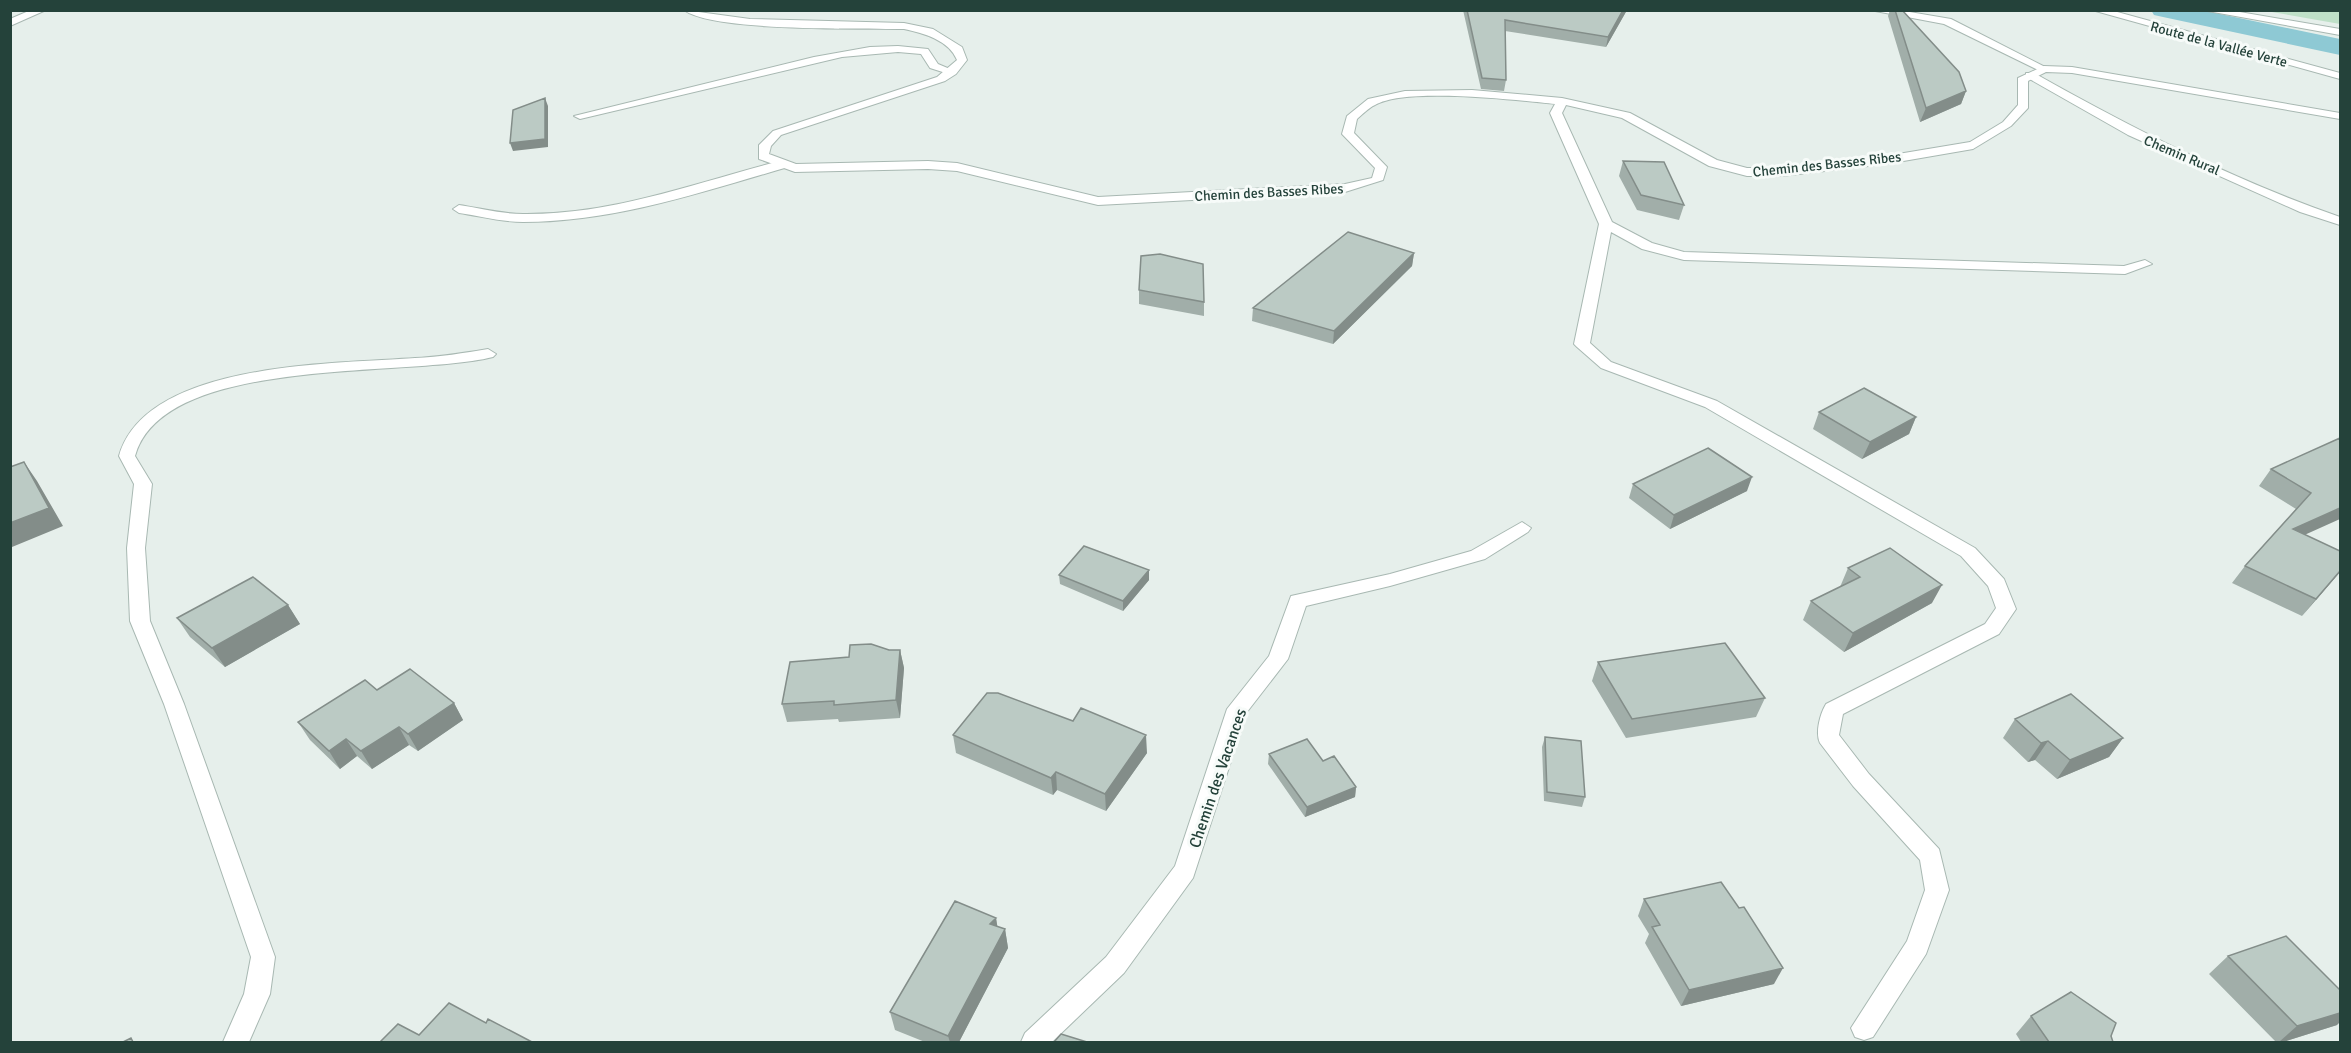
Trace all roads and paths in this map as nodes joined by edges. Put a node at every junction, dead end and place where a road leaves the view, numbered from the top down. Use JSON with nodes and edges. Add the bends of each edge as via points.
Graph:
{"nodes":[{"id":1,"x":41,"y":10,"type":"edge"},
{"id":2,"x":688,"y":10,"type":"edge"},
{"id":3,"x":1875,"y":10,"type":"edge"},
{"id":4,"x":2097,"y":10,"type":"edge"},
{"id":5,"x":2207,"y":10,"type":"edge"},
{"id":6,"x":10,"y":23,"type":"edge"},
{"id":7,"x":2340,"y":33,"type":"edge"},
{"id":8,"x":2044,"y":69,"type":"junction"},
{"id":9,"x":952,"y":72,"type":"junction"},
{"id":10,"x":2030,"y":75,"type":"junction"},
{"id":11,"x":2340,"y":76,"type":"edge"},
{"id":12,"x":1562,"y":101,"type":"junction"},
{"id":13,"x":580,"y":116,"type":"dead end"},
{"id":14,"x":2340,"y":116,"type":"edge"},
{"id":15,"x":784,"y":164,"type":"junction"},
{"id":16,"x":459,"y":209,"type":"dead end"},
{"id":17,"x":2340,"y":221,"type":"edge"},
{"id":18,"x":1606,"y":224,"type":"junction"},
{"id":19,"x":2145,"y":264,"type":"dead end"},
{"id":20,"x":488,"y":354,"type":"dead end"},
{"id":21,"x":1522,"y":528,"type":"dead end"},
{"id":22,"x":1864,"y":1028,"type":"dead end"},
{"id":23,"x":236,"y":1042,"type":"edge"},
{"id":24,"x":1034,"y":1042,"type":"edge"}],
"edges":[{"from":1,"to":6,"type":"street"},
{"from":2,"to":9,"type":"street","via":[[706,18],[750,22],[904,26],[928,31],[958,49],[962,60]]},
{"from":3,"to":8,"type":"street","via":[[1947,21]]},
{"from":4,"to":11,"type":"street","name":"Route de la Vallée Verte"},
{"from":5,"to":7,"type":"street","name":"Route de la Vallée Verte"},
{"from":8,"to":10,"type":"street"},
{"from":8,"to":14,"type":"street","via":[[2073,70]]},
{"from":9,"to":13,"type":"street","via":[[934,66],[924,51],[903,48],[800,62]]},
{"from":9,"to":15,"type":"street","via":[[777,133],[765,145],[763,156]]},
{"from":10,"to":12,"type":"street","name":"Chemin des Basses Ribes","via":[[2022,80],[2024,106],[2007,124],[1973,145],[1780,172],[1747,172],[1713,163],[1626,115]]},
{"from":10,"to":17,"type":"street","name":"Chemin Rural","via":[[2132,133]]},
{"from":12,"to":15,"type":"street","name":"Chemin des Basses Ribes","via":[[1472,93],[1404,94],[1372,101],[1351,118],[1348,134],[1381,167],[1377,180],[1345,188],[1098,201],[957,167],[795,168]]},
{"from":12,"to":18,"type":"street","via":[[1556,113]]},
{"from":15,"to":16,"type":"street","via":[[712,186],[574,216],[522,219]]},
{"from":18,"to":19,"type":"street","via":[[1647,246],[1684,256],[2125,270]]},
{"from":18,"to":22,"type":"street","via":[[1582,344],[1606,365],[1711,404],[1968,552],[1996,584],[2006,609],[1992,629],[1833,710],[1828,736],[1861,780],[1931,856],[1937,890],[1917,946]]},
{"from":20,"to":23,"type":"street","via":[[268,373],[192,395],[159,413],[134,436],[127,456],[143,484],[136,549],[140,621],[174,704],[263,957],[257,994]]},
{"from":21,"to":24,"type":"street","name":"Chemin des Vacances","via":[[1478,555],[1298,601],[1278,659],[1238,709],[1185,871],[1115,965]]}]}
